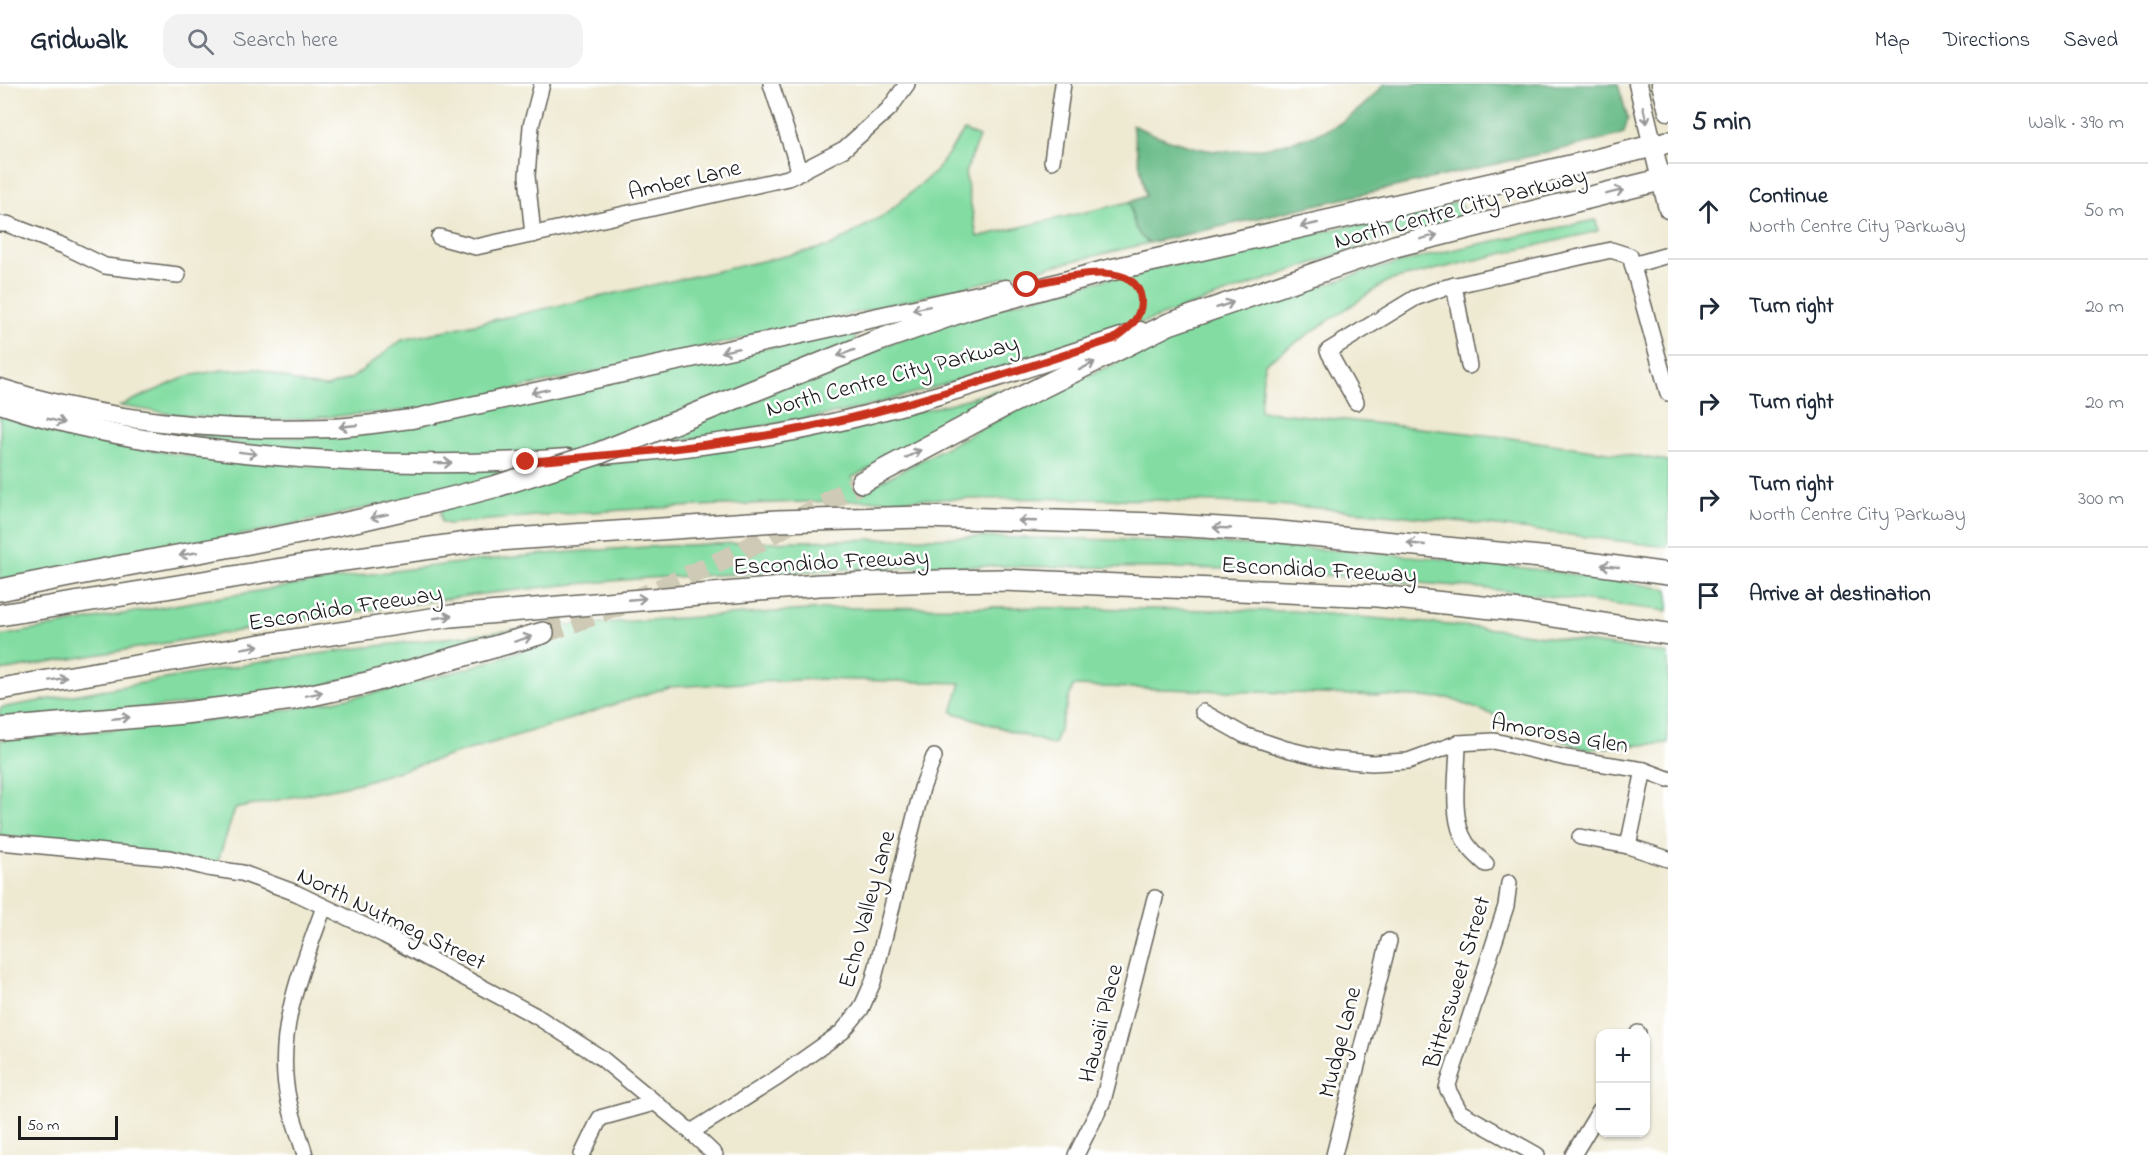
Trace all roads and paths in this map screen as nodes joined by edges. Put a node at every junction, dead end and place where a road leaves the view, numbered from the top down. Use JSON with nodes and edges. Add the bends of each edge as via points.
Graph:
{"nodes":[{"id":1,"x":542,"y":84,"type":"edge"},
{"id":2,"x":771,"y":84,"type":"edge"},
{"id":3,"x":906,"y":84,"type":"edge"},
{"id":4,"x":1063,"y":84,"type":"edge"},
{"id":5,"x":1638,"y":84,"type":"edge"},
{"id":6,"x":1661,"y":84,"type":"edge"},
{"id":7,"x":1668,"y":111,"type":"edge"},
{"id":8,"x":1660,"y":144,"type":"edge"},
{"id":9,"x":1052,"y":161,"type":"dead end"},
{"id":10,"x":800,"y":173,"type":"junction"},
{"id":11,"x":1665,"y":179,"type":"edge"},
{"id":12,"x":1668,"y":209,"type":"edge"},
{"id":13,"x":0,"y":224,"type":"edge"},
{"id":14,"x":533,"y":235,"type":"junction"},
{"id":15,"x":439,"y":237,"type":"dead end"},
{"id":16,"x":1668,"y":255,"type":"edge"},
{"id":17,"x":1633,"y":265,"type":"junction"},
{"id":18,"x":1102,"y":272,"type":"junction"},
{"id":19,"x":178,"y":275,"type":"dead end"},
{"id":20,"x":1131,"y":280,"type":"dead end"},
{"id":21,"x":1454,"y":285,"type":"junction"},
{"id":22,"x":1169,"y":324,"type":"junction"},
{"id":23,"x":1114,"y":339,"type":"junction"},
{"id":24,"x":1469,"y":366,"type":"dead end"},
{"id":25,"x":0,"y":388,"type":"edge"},
{"id":26,"x":1668,"y":393,"type":"edge"},
{"id":27,"x":1356,"y":402,"type":"dead end"},
{"id":28,"x":0,"y":404,"type":"edge"},
{"id":29,"x":862,"y":482,"type":"tunnel mouth"},
{"id":30,"x":1668,"y":574,"type":"edge"},
{"id":31,"x":0,"y":590,"type":"edge"},
{"id":32,"x":0,"y":615,"type":"edge"},
{"id":33,"x":543,"y":633,"type":"tunnel mouth"},
{"id":34,"x":1668,"y":634,"type":"edge"},
{"id":35,"x":0,"y":689,"type":"edge"},
{"id":36,"x":1203,"y":712,"type":"dead end"},
{"id":37,"x":0,"y":729,"type":"edge"},
{"id":38,"x":1458,"y":743,"type":"junction"},
{"id":39,"x":934,"y":758,"type":"dead end"},
{"id":40,"x":1644,"y":770,"type":"junction"},
{"id":41,"x":1668,"y":780,"type":"edge"},
{"id":42,"x":1580,"y":837,"type":"dead end"},
{"id":43,"x":0,"y":842,"type":"edge"},
{"id":44,"x":1628,"y":846,"type":"junction"},
{"id":45,"x":1668,"y":859,"type":"edge"},
{"id":46,"x":1485,"y":864,"type":"dead end"},
{"id":47,"x":1509,"y":883,"type":"dead end"},
{"id":48,"x":1155,"y":898,"type":"dead end"},
{"id":49,"x":324,"y":907,"type":"junction"},
{"id":50,"x":1389,"y":941,"type":"dead end"},
{"id":51,"x":654,"y":1103,"type":"junction"},
{"id":52,"x":1596,"y":1116,"type":"edge"},
{"id":53,"x":690,"y":1132,"type":"junction"},
{"id":54,"x":306,"y":1155,"type":"edge"},
{"id":55,"x":582,"y":1155,"type":"edge"},
{"id":56,"x":715,"y":1155,"type":"edge"},
{"id":57,"x":1076,"y":1155,"type":"edge"},
{"id":58,"x":1334,"y":1155,"type":"edge"},
{"id":59,"x":1537,"y":1155,"type":"edge"},
{"id":60,"x":1572,"y":1155,"type":"edge"}],
"edges":[{"from":1,"to":14,"type":"street","via":[[531,126],[527,176]]},
{"from":2,"to":10,"type":"street"},
{"from":3,"to":10,"type":"street","name":"Amber Lane","via":[[889,109],[844,149]]},
{"from":4,"to":9,"type":"street"},
{"from":5,"to":8,"type":"main road","one_way":true},
{"from":6,"to":7,"type":"main road"},
{"from":8,"to":11,"type":"main road"},
{"from":8,"to":18,"type":"highway","name":"North Centre City Parkway","one_way":true},
{"from":10,"to":14,"type":"street","name":"Amber Lane"},
{"from":11,"to":12,"type":"main road"},
{"from":22,"to":11,"type":"highway","name":"North Centre City Parkway","one_way":true,"via":[[1395,246]]},
{"from":13,"to":19,"type":"street","via":[[64,246],[105,266]]},
{"from":14,"to":15,"type":"street","name":"Amber Lane","via":[[476,247]]},
{"from":16,"to":17,"type":"street"},
{"from":17,"to":21,"type":"street","via":[[1630,256],[1611,250]]},
{"from":17,"to":26,"type":"street"},
{"from":18,"to":25,"type":"main road","name":"North Centre City Parkway","one_way":true,"via":[[412,419],[332,428],[239,429],[157,422],[82,409]]},
{"from":18,"to":31,"type":"highway","one_way":true,"bridge":true,"via":[[902,332],[597,454],[497,486],[335,525]]},
{"from":20,"to":23,"type":"path","via":[[1138,287],[1139,315],[1134,324]]},
{"from":21,"to":24,"type":"street"},
{"from":21,"to":27,"type":"street","via":[[1415,298],[1328,351]]},
{"from":22,"to":23,"type":"main road","name":"North Centre City Parkway"},
{"from":29,"to":22,"type":"highway","one_way":true},
{"from":28,"to":23,"type":"main road","name":"North Centre City Parkway","one_way":true,"via":[[76,426],[170,444],[297,459],[526,462],[670,450],[800,430],[930,396]]},
{"from":30,"to":32,"type":"highway","name":"Escondido Freeway","one_way":true,"via":[[1551,558],[1269,531],[922,518],[810,520],[482,541]]},
{"from":37,"to":33,"type":"highway","one_way":true,"via":[[293,699],[367,683]]},
{"from":35,"to":34,"type":"highway","name":"Escondido Freeway","one_way":true,"via":[[451,616],[819,585],[939,581],[1004,580],[1377,596],[1521,611]]},
{"from":36,"to":38,"type":"street","name":"Amorosa Glen","via":[[1244,735],[1327,759],[1408,761]]},
{"from":38,"to":40,"type":"street","name":"Amorosa Glen","via":[[1494,741],[1566,758]]},
{"from":38,"to":46,"type":"street","via":[[1456,812],[1462,835]]},
{"from":39,"to":53,"type":"street","name":"Echo Valley Lane","via":[[922,788],[873,982],[861,1009],[842,1032]]},
{"from":40,"to":41,"type":"street","name":"Amorosa Glen"},
{"from":40,"to":44,"type":"street"},
{"from":42,"to":44,"type":"street"},
{"from":43,"to":49,"type":"street","name":"North Nutmeg Street","via":[[169,858],[242,873]]},
{"from":44,"to":45,"type":"street"},
{"from":47,"to":59,"type":"street","name":"Bittersweet Street","via":[[1506,906],[1447,1088],[1460,1112]]},
{"from":48,"to":57,"type":"street","name":"Hawaii Place","via":[[1103,1101]]},
{"from":49,"to":51,"type":"street","name":"North Nutmeg Street","via":[[536,1016],[600,1057]]},
{"from":49,"to":54,"type":"street","via":[[298,978],[287,1024],[288,1101]]},
{"from":50,"to":58,"type":"street","name":"Mudge Lane"},
{"from":51,"to":53,"type":"street","name":"North Nutmeg Street"},
{"from":51,"to":55,"type":"street","via":[[600,1118]]},
{"from":52,"to":60,"type":"street"},
{"from":53,"to":56,"type":"street","name":"North Nutmeg Street"}]}
